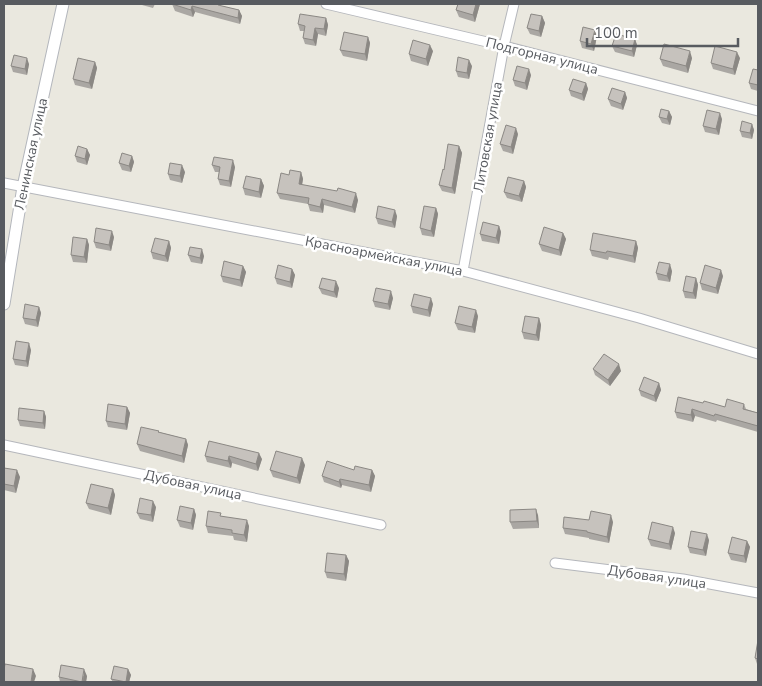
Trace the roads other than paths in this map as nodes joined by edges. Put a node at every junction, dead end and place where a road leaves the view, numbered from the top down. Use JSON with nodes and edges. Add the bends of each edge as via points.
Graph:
{"nodes":[{"id":1,"x":63,"y":4,"type":"edge"},
{"id":2,"x":326,"y":4,"type":"edge"},
{"id":3,"x":514,"y":4,"type":"edge"},
{"id":4,"x":504,"y":46,"type":"junction"},
{"id":5,"x":758,"y":110,"type":"edge"},
{"id":6,"x":4,"y":183,"type":"edge"},
{"id":7,"x":22,"y":187,"type":"junction"},
{"id":8,"x":463,"y":271,"type":"junction"},
{"id":9,"x":4,"y":304,"type":"edge"},
{"id":10,"x":758,"y":354,"type":"edge"},
{"id":11,"x":4,"y":445,"type":"edge"},
{"id":12,"x":381,"y":525,"type":"dead end"},
{"id":13,"x":555,"y":563,"type":"dead end"},
{"id":14,"x":758,"y":593,"type":"edge"}],
"edges":[{"from":1,"to":7,"type":"main road","name":"Ленинская улица"},
{"from":2,"to":4,"type":"street","name":"Подгорная улица"},
{"from":3,"to":4,"type":"street","name":"Литовская улица"},
{"from":4,"to":5,"type":"street","name":"Подгорная улица"},
{"from":4,"to":8,"type":"street","name":"Литовская улица"},
{"from":6,"to":7,"type":"street","name":"Красноармейская улица"},
{"from":7,"to":8,"type":"street","name":"Красноармейская улица"},
{"from":7,"to":9,"type":"main road","name":"Ленинская улица"},
{"from":8,"to":10,"type":"street","name":"Красноармейская улица"},
{"from":11,"to":12,"type":"street","name":"Дубовая улица"},
{"from":13,"to":14,"type":"street","name":"Дубовая улица","via":[[683,579]]}]}
